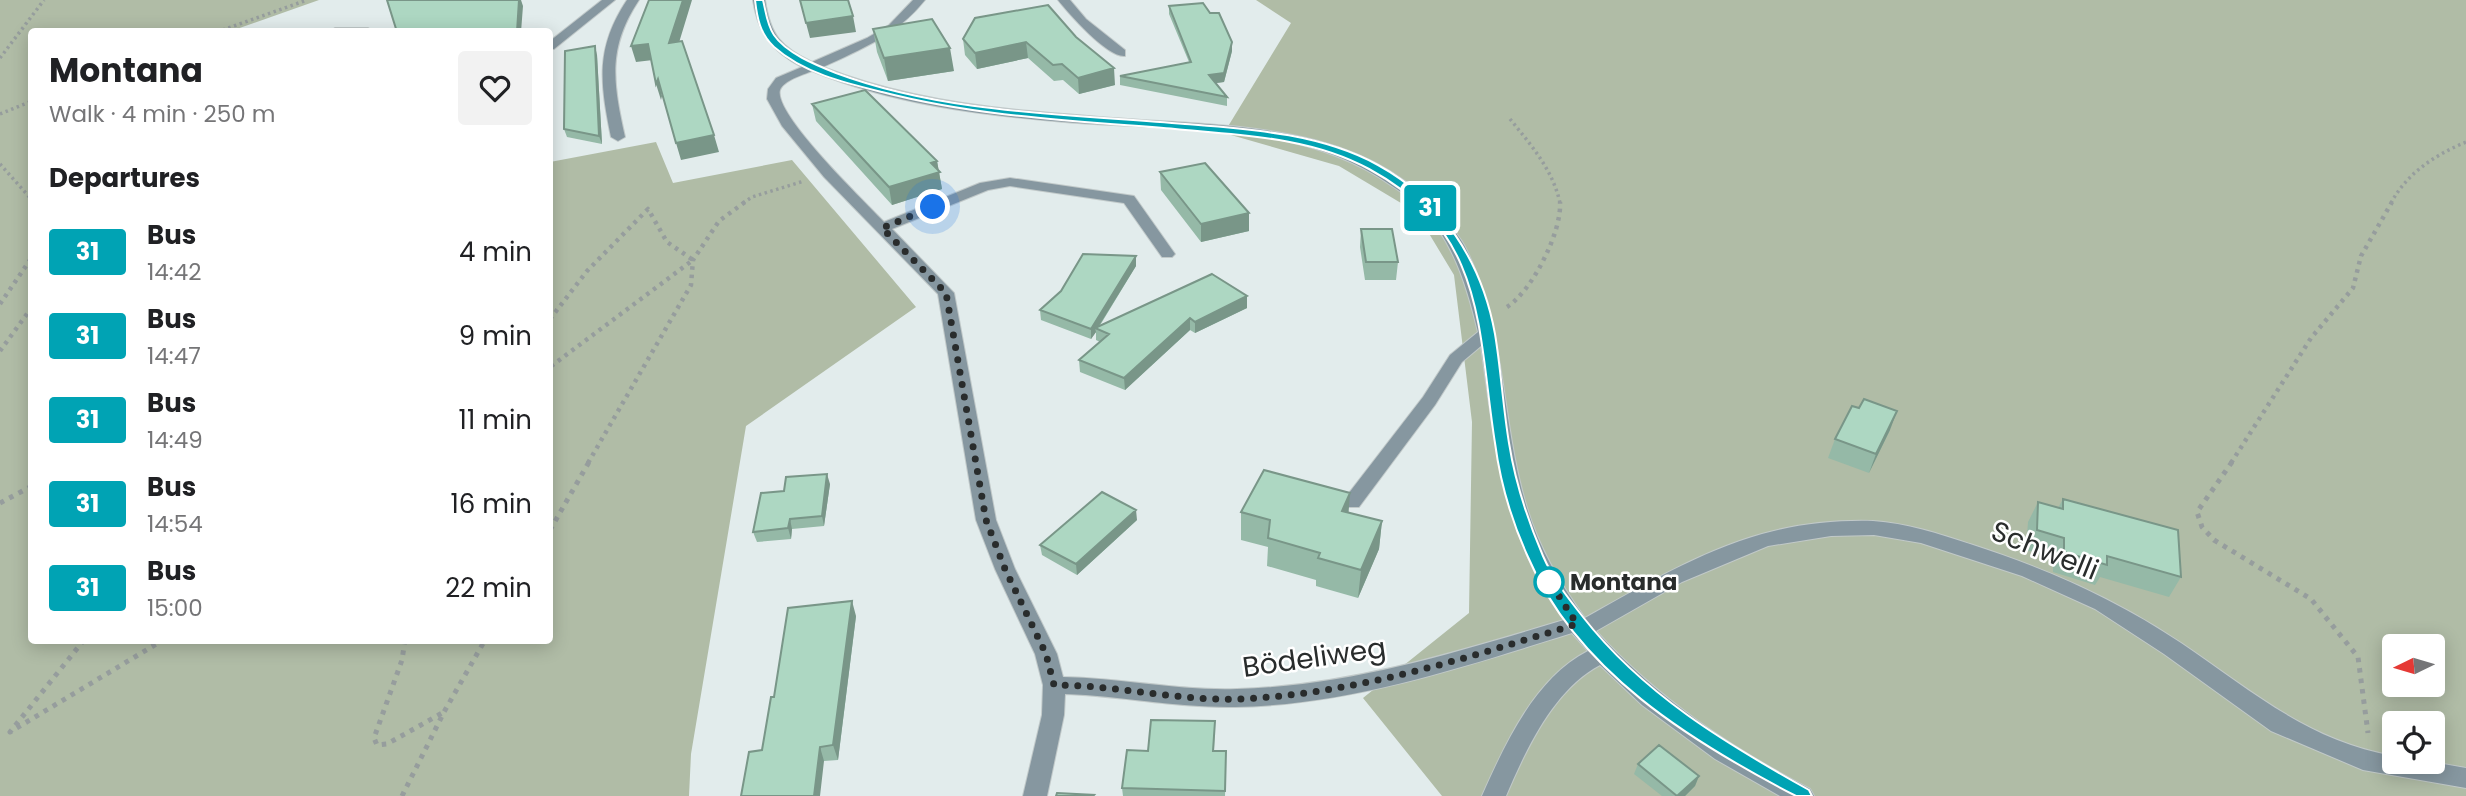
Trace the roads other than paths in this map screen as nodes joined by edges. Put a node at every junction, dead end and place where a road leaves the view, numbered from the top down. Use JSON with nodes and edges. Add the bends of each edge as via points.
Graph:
{"nodes":[{"id":1,"x":609,"y":0,"type":"edge"},
{"id":2,"x":633,"y":0,"type":"edge"},
{"id":3,"x":759,"y":0,"type":"edge"},
{"id":4,"x":919,"y":0,"type":"edge"},
{"id":5,"x":1064,"y":0,"type":"edge"},
{"id":6,"x":553,"y":44,"type":"edge"},
{"id":7,"x":1121,"y":53,"type":"dead end"},
{"id":8,"x":814,"y":68,"type":"junction"},
{"id":9,"x":618,"y":137,"type":"dead end"},
{"id":10,"x":882,"y":228,"type":"junction"},
{"id":11,"x":1167,"y":254,"type":"dead end"},
{"id":12,"x":1487,"y":326,"type":"junction"},
{"id":13,"x":1352,"y":502,"type":"edge"},
{"id":14,"x":1579,"y":627,"type":"junction"},
{"id":15,"x":1602,"y":654,"type":"junction"},
{"id":16,"x":1054,"y":685,"type":"junction"},
{"id":17,"x":2466,"y":778,"type":"edge"},
{"id":18,"x":1035,"y":796,"type":"edge"},
{"id":19,"x":1494,"y":796,"type":"edge"},
{"id":20,"x":1802,"y":796,"type":"edge"}],
"edges":[{"from":1,"to":6,"type":"street"},
{"from":2,"to":9,"type":"street","via":[[615,30],[610,60],[610,97]]},
{"from":3,"to":8,"type":"street","via":[[769,35],[778,46]]},
{"from":4,"to":8,"type":"street","via":[[883,33]]},
{"from":5,"to":7,"type":"street"},
{"from":8,"to":10,"type":"street","via":[[780,82],[773,99],[829,174]]},
{"from":8,"to":12,"type":"street","via":[[870,87],[953,105],[1252,131],[1353,157],[1413,192],[1443,223],[1476,285]]},
{"from":10,"to":11,"type":"street","via":[[985,186],[1010,183],[1129,198]]},
{"from":10,"to":16,"type":"street","via":[[946,293],[986,520],[1046,654]]},
{"from":12,"to":13,"type":"street","via":[[1456,359]]},
{"from":12,"to":14,"type":"street","via":[[1502,444],[1521,522],[1535,557]]},
{"from":14,"to":15,"type":"street"},
{"from":14,"to":16,"type":"street","name":"Bödeliweg","via":[[1444,665],[1288,695],[1197,698],[1095,685]]},
{"from":14,"to":17,"type":"street","name":"Schwelli","via":[[1675,577],[1765,540],[1831,529],[1874,528],[1911,534],[2029,571],[2102,604],[2279,723],[2363,761]]},
{"from":15,"to":19,"type":"street","via":[[1560,685],[1524,737]]},
{"from":15,"to":20,"type":"street","via":[[1676,719]]},
{"from":16,"to":18,"type":"street","via":[[1053,715]]}]}
